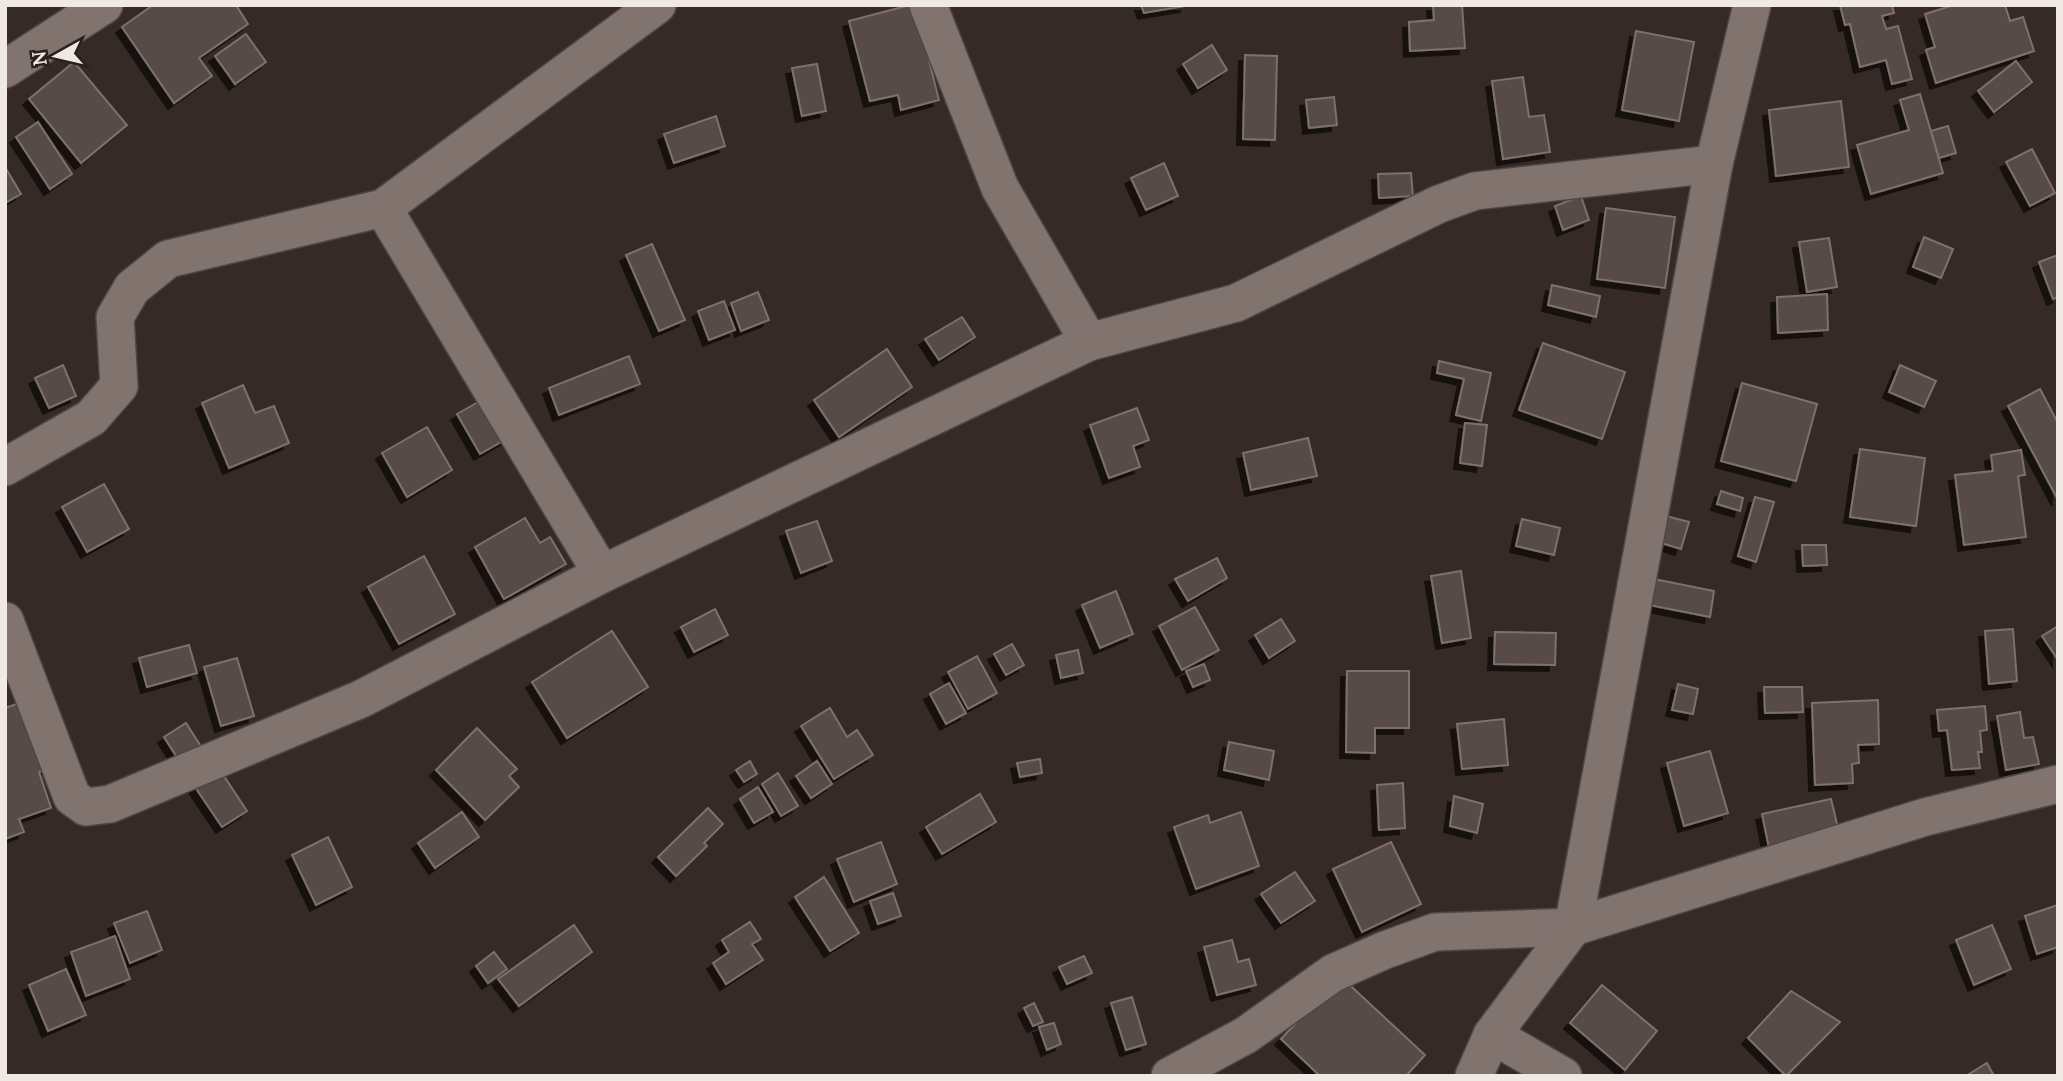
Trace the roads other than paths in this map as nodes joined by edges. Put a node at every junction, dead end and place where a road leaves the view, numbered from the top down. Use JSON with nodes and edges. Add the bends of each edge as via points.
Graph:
{"nodes":[{"id":1,"x":104,"y":5,"type":"edge"},
{"id":2,"x":657,"y":5,"type":"edge"},
{"id":3,"x":928,"y":5,"type":"edge"},
{"id":4,"x":1752,"y":5,"type":"edge"},
{"id":5,"x":5,"y":69,"type":"edge"},
{"id":6,"x":1714,"y":164,"type":"junction"},
{"id":7,"x":383,"y":208,"type":"junction"},
{"id":8,"x":1089,"y":342,"type":"junction"},
{"id":9,"x":5,"y":467,"type":"edge"},
{"id":10,"x":602,"y":574,"type":"junction"},
{"id":11,"x":5,"y":621,"type":"edge"},
{"id":12,"x":2058,"y":784,"type":"edge"},
{"id":13,"x":1573,"y":927,"type":"junction"},
{"id":14,"x":1492,"y":1035,"type":"junction"},
{"id":15,"x":1170,"y":1076,"type":"edge"},
{"id":16,"x":1474,"y":1076,"type":"edge"},
{"id":17,"x":1563,"y":1076,"type":"edge"}],
"edges":[{"from":1,"to":5,"type":"street"},
{"from":2,"to":7,"type":"street"},
{"from":3,"to":8,"type":"street","via":[[1000,188]]},
{"from":4,"to":6,"type":"street"},
{"from":6,"to":8,"type":"street","via":[[1475,191],[1439,204],[1236,303]]},
{"from":6,"to":13,"type":"street"},
{"from":7,"to":9,"type":"street","via":[[168,259],[132,288],[115,317],[119,386],[113,394],[91,418]]},
{"from":7,"to":10,"type":"street"},
{"from":8,"to":10,"type":"street"},
{"from":10,"to":11,"type":"street","via":[[361,699],[110,804],[86,807],[72,797]]},
{"from":12,"to":13,"type":"street","via":[[1925,817]]},
{"from":13,"to":14,"type":"street"},
{"from":13,"to":15,"type":"street","via":[[1434,932],[1409,941],[1333,973],[1246,1035]]},
{"from":14,"to":16,"type":"street"},
{"from":14,"to":17,"type":"street"}]}
